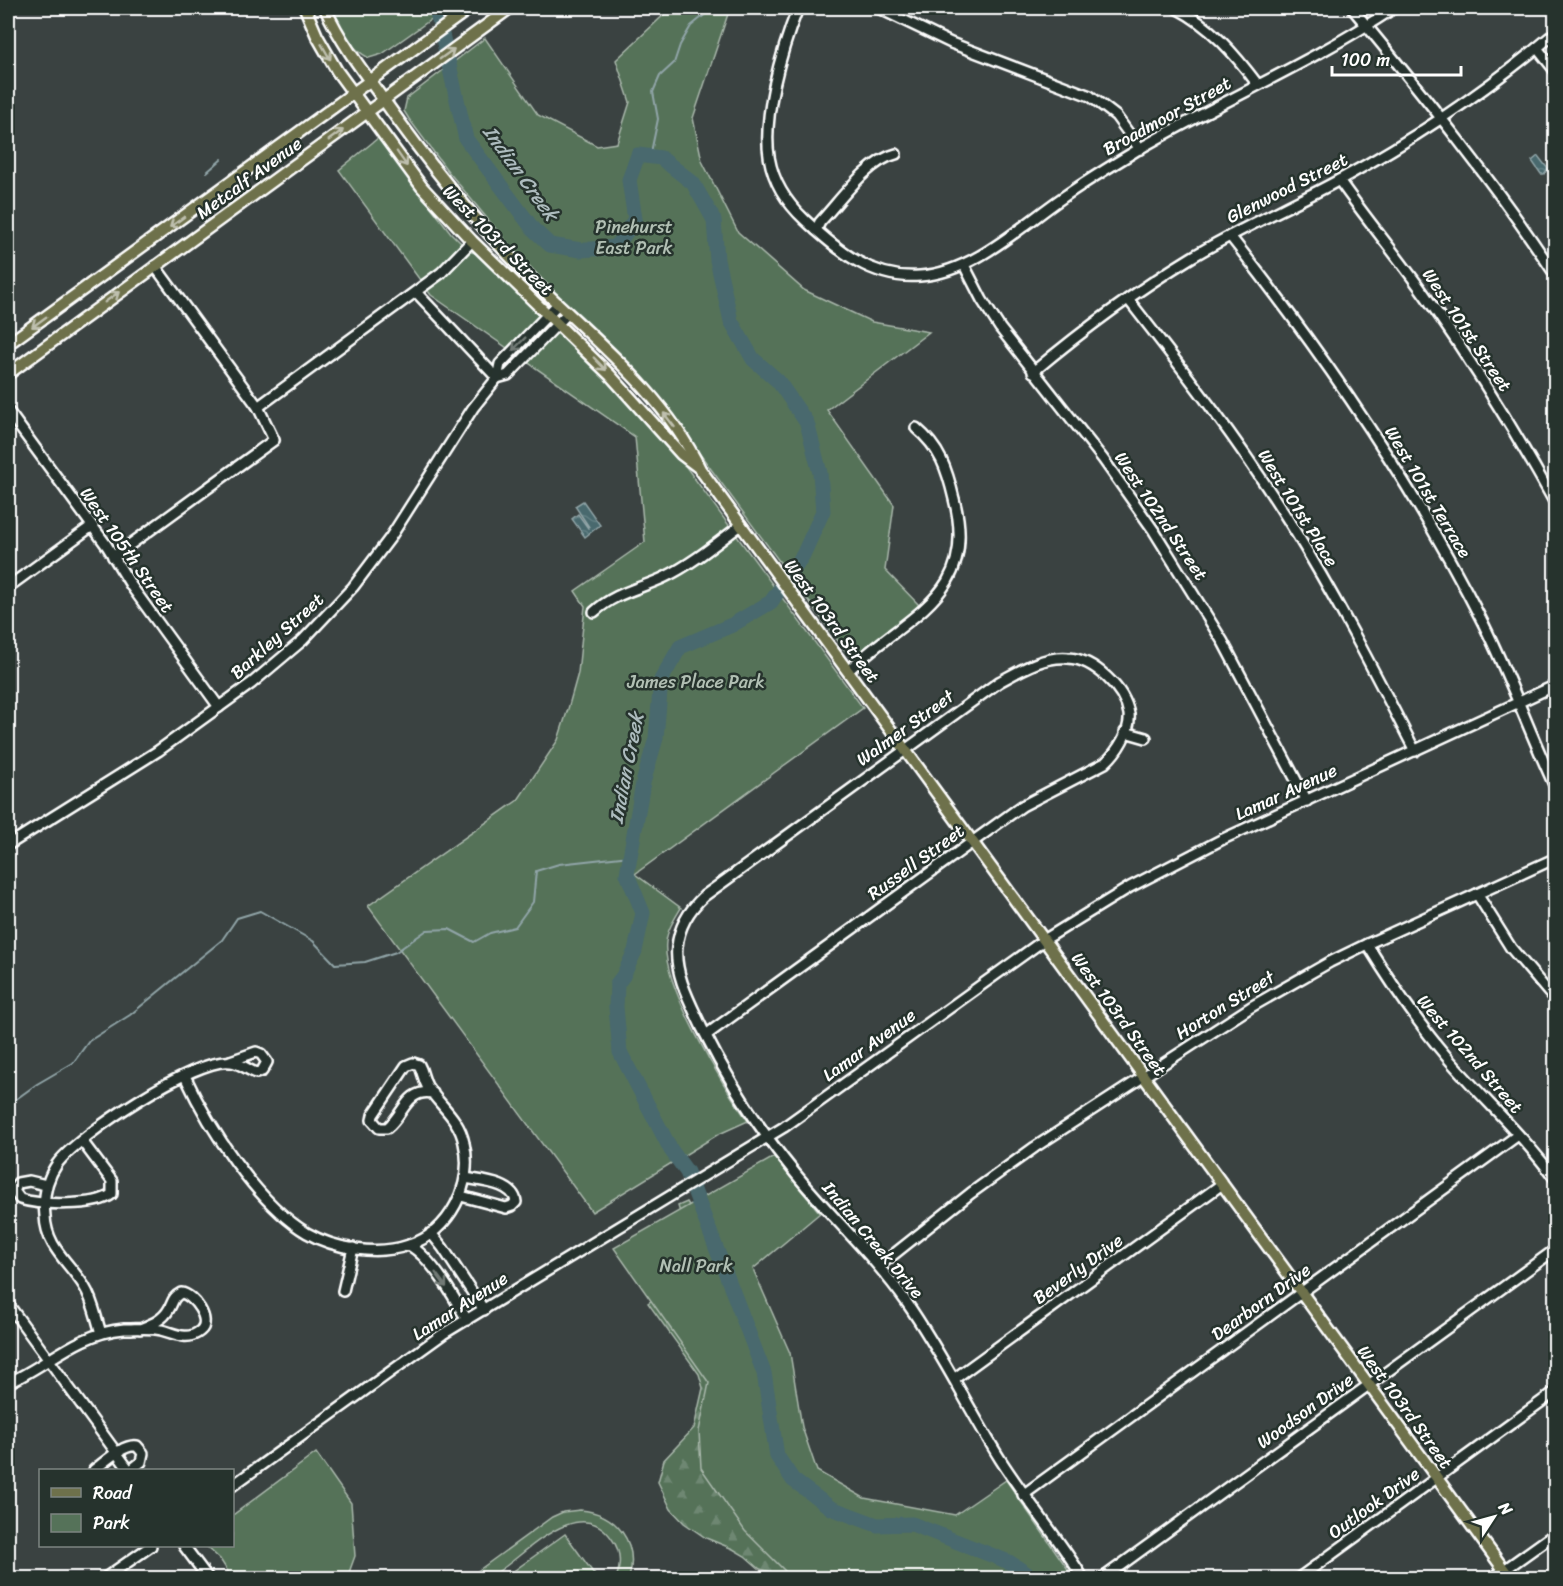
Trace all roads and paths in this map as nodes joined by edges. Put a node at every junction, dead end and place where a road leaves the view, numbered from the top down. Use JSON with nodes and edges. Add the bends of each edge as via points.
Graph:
{"nodes":[{"id":1,"x":305,"y":8,"type":"edge"},
{"id":2,"x":325,"y":8,"type":"edge"},
{"id":3,"x":470,"y":8,"type":"edge"},
{"id":4,"x":798,"y":8,"type":"edge"},
{"id":5,"x":878,"y":8,"type":"edge"},
{"id":6,"x":1176,"y":8,"type":"edge"},
{"id":7,"x":1352,"y":8,"type":"edge"},
{"id":8,"x":1394,"y":8,"type":"edge"},
{"id":9,"x":507,"y":10,"type":"edge"},
{"id":10,"x":1367,"y":26,"type":"junction"},
{"id":11,"x":1556,"y":32,"type":"edge"},
{"id":12,"x":1537,"y":48,"type":"junction"},
{"id":13,"x":1556,"y":72,"type":"edge"},
{"id":14,"x":370,"y":81,"type":"junction"},
{"id":15,"x":1258,"y":85,"type":"junction"},
{"id":16,"x":353,"y":93,"type":"junction"},
{"id":17,"x":384,"y":100,"type":"junction"},
{"id":18,"x":368,"y":112,"type":"junction"},
{"id":19,"x":1442,"y":119,"type":"junction"},
{"id":20,"x":1140,"y":149,"type":"junction"},
{"id":21,"x":896,"y":154,"type":"dead end"},
{"id":22,"x":1339,"y":180,"type":"junction"},
{"id":23,"x":816,"y":230,"type":"junction"},
{"id":24,"x":1230,"y":236,"type":"junction"},
{"id":25,"x":472,"y":241,"type":"junction"},
{"id":26,"x":964,"y":265,"type":"junction"},
{"id":27,"x":155,"y":266,"type":"junction"},
{"id":28,"x":1556,"y":276,"type":"edge"},
{"id":29,"x":416,"y":292,"type":"junction"},
{"id":30,"x":1128,"y":299,"type":"junction"},
{"id":31,"x":558,"y":304,"type":"junction"},
{"id":32,"x":568,"y":313,"type":"junction"},
{"id":33,"x":549,"y":315,"type":"junction"},
{"id":34,"x":558,"y":323,"type":"junction"},
{"id":35,"x":8,"y":344,"type":"edge"},
{"id":36,"x":1033,"y":372,"type":"junction"},
{"id":37,"x":8,"y":374,"type":"edge"},
{"id":38,"x":497,"y":378,"type":"junction"},
{"id":39,"x":258,"y":407,"type":"junction"},
{"id":40,"x":8,"y":411,"type":"edge"},
{"id":41,"x":916,"y":428,"type":"dead end"},
{"id":42,"x":700,"y":469,"type":"junction"},
{"id":43,"x":1556,"y":505,"type":"edge"},
{"id":44,"x":741,"y":525,"type":"junction"},
{"id":45,"x":92,"y":526,"type":"junction"},
{"id":46,"x":113,"y":557,"type":"junction"},
{"id":47,"x":8,"y":587,"type":"edge"},
{"id":48,"x":594,"y":612,"type":"dead end"},
{"id":49,"x":848,"y":671,"type":"junction"},
{"id":50,"x":1556,"y":685,"type":"edge"},
{"id":51,"x":1518,"y":702,"type":"junction"},
{"id":52,"x":219,"y":707,"type":"junction"},
{"id":53,"x":1125,"y":732,"type":"junction"},
{"id":54,"x":1146,"y":738,"type":"dead end"},
{"id":55,"x":905,"y":749,"type":"junction"},
{"id":56,"x":1415,"y":751,"type":"junction"},
{"id":57,"x":1556,"y":789,"type":"edge"},
{"id":58,"x":1307,"y":801,"type":"junction"},
{"id":59,"x":972,"y":842,"type":"junction"},
{"id":60,"x":8,"y":845,"type":"edge"},
{"id":61,"x":1556,"y":858,"type":"edge"},
{"id":62,"x":1477,"y":894,"type":"junction"},
{"id":63,"x":689,"y":913,"type":"joint"},
{"id":64,"x":1044,"y":940,"type":"junction"},
{"id":65,"x":1367,"y":944,"type":"junction"},
{"id":66,"x":1556,"y":1001,"type":"edge"},
{"id":67,"x":706,"y":1035,"type":"junction"},
{"id":68,"x":230,"y":1061,"type":"dead end"},
{"id":69,"x":185,"y":1076,"type":"junction"},
{"id":70,"x":1143,"y":1076,"type":"junction"},
{"id":71,"x":433,"y":1093,"type":"junction"},
{"id":72,"x":1518,"y":1135,"type":"junction"},
{"id":73,"x":767,"y":1138,"type":"junction"},
{"id":74,"x":82,"y":1141,"type":"junction"},
{"id":75,"x":465,"y":1178,"type":"junction"},
{"id":76,"x":1556,"y":1180,"type":"edge"},
{"id":77,"x":1222,"y":1184,"type":"junction"},
{"id":78,"x":46,"y":1185,"type":"junction"},
{"id":79,"x":460,"y":1196,"type":"junction"},
{"id":80,"x":45,"y":1204,"type":"junction"},
{"id":81,"x":430,"y":1233,"type":"junction"},
{"id":82,"x":409,"y":1245,"type":"junction"},
{"id":83,"x":352,"y":1248,"type":"junction"},
{"id":84,"x":1556,"y":1249,"type":"edge"},
{"id":85,"x":879,"y":1266,"type":"junction"},
{"id":86,"x":343,"y":1291,"type":"dead end"},
{"id":87,"x":1301,"y":1293,"type":"junction"},
{"id":88,"x":8,"y":1304,"type":"edge"},
{"id":89,"x":484,"y":1310,"type":"junction"},
{"id":90,"x":467,"y":1320,"type":"junction"},
{"id":91,"x":140,"y":1329,"type":"junction"},
{"id":92,"x":101,"y":1333,"type":"junction"},
{"id":93,"x":49,"y":1360,"type":"junction"},
{"id":94,"x":954,"y":1379,"type":"junction"},
{"id":95,"x":8,"y":1383,"type":"edge"},
{"id":96,"x":1369,"y":1385,"type":"junction"},
{"id":97,"x":1556,"y":1391,"type":"edge"},
{"id":98,"x":117,"y":1454,"type":"junction"},
{"id":99,"x":95,"y":1469,"type":"edge"},
{"id":100,"x":129,"y":1469,"type":"edge"},
{"id":101,"x":131,"y":1469,"type":"edge"},
{"id":102,"x":1437,"y":1478,"type":"junction"},
{"id":103,"x":234,"y":1485,"type":"edge"},
{"id":104,"x":1023,"y":1495,"type":"junction"},
{"id":105,"x":1556,"y":1533,"type":"edge"},
{"id":106,"x":148,"y":1547,"type":"edge"},
{"id":107,"x":185,"y":1547,"type":"edge"},
{"id":108,"x":1507,"y":1575,"type":"edge"},
{"id":109,"x":105,"y":1578,"type":"edge"},
{"id":110,"x":208,"y":1578,"type":"edge"},
{"id":111,"x":1083,"y":1578,"type":"edge"},
{"id":112,"x":1103,"y":1578,"type":"edge"},
{"id":113,"x":1299,"y":1578,"type":"edge"},
{"id":114,"x":1493,"y":1578,"type":"edge"}],
"edges":[{"from":1,"to":16,"type":"main road","name":"West 103rd Street","one_way":true,"via":[[317,36]]},
{"from":2,"to":14,"type":"main road","name":"West 103rd Street","via":[[349,54]]},
{"from":3,"to":14,"type":"main road","name":"Metcalf Avenue"},
{"from":4,"to":23,"type":"street","name":"Broadmoor Street","via":[[778,71],[766,144],[780,189]]},
{"from":5,"to":20,"type":"street","via":[[962,48],[1090,96],[1116,116]]},
{"from":6,"to":15,"type":"street","via":[[1224,43]]},
{"from":7,"to":10,"type":"street"},
{"from":8,"to":10,"type":"street","name":"Broadmoor Street"},
{"from":17,"to":9,"type":"main road","name":"Metcalf Avenue","one_way":true},
{"from":10,"to":15,"type":"street","name":"Broadmoor Street"},
{"from":10,"to":19,"type":"street"},
{"from":11,"to":12,"type":"street","name":"Glenwood Street"},
{"from":12,"to":13,"type":"street"},
{"from":12,"to":19,"type":"street","name":"Glenwood Street"},
{"from":14,"to":16,"type":"main road","name":"Metcalf Avenue"},
{"from":14,"to":17,"type":"main road","name":"West 103rd Street"},
{"from":15,"to":20,"type":"street","name":"Broadmoor Street"},
{"from":16,"to":18,"type":"main road","name":"West 103rd Street"},
{"from":16,"to":35,"type":"main road","name":"Metcalf Avenue","one_way":true},
{"from":17,"to":18,"type":"main road","name":"Metcalf Avenue"},
{"from":17,"to":31,"type":"main road","name":"West 103rd Street","via":[[463,205]]},
{"from":18,"to":25,"type":"main road","name":"West 103rd Street","one_way":true,"via":[[422,187]]},
{"from":27,"to":18,"type":"main road","name":"Metcalf Avenue","one_way":true},
{"from":19,"to":22,"type":"street","name":"Glenwood Street"},
{"from":19,"to":28,"type":"street"},
{"from":20,"to":26,"type":"street","name":"Broadmoor Street"},
{"from":21,"to":23,"type":"street","via":[[870,168]]},
{"from":22,"to":24,"type":"street","name":"Glenwood Street"},
{"from":22,"to":43,"type":"street","name":"West 101st Street","via":[[1451,333]]},
{"from":23,"to":26,"type":"street","name":"Broadmoor Street","via":[[849,258],[888,274],[919,276]]},
{"from":24,"to":30,"type":"street","name":"Glenwood Street"},
{"from":24,"to":51,"type":"street","name":"West 101st Terrace","via":[[1313,344],[1407,485],[1484,625]]},
{"from":25,"to":29,"type":"street"},
{"from":25,"to":33,"type":"main road","name":"West 103rd Street"},
{"from":26,"to":36,"type":"street","name":"West 102nd Street","via":[[1000,328]]},
{"from":37,"to":27,"type":"main road","name":"Metcalf Avenue","one_way":true},
{"from":27,"to":39,"type":"street"},
{"from":29,"to":38,"type":"street"},
{"from":29,"to":39,"type":"street"},
{"from":30,"to":36,"type":"street","name":"Glenwood Street"},
{"from":30,"to":56,"type":"street","name":"West 101st Place","via":[[1230,433],[1290,522],[1345,615]]},
{"from":31,"to":32,"type":"main road","name":"West 103rd Street"},
{"from":31,"to":33,"type":"street","name":"Barkley Street"},
{"from":32,"to":34,"type":"street","name":"Barkley Street"},
{"from":42,"to":32,"type":"main road","name":"West 103rd Street","one_way":true,"via":[[690,447],[657,405]]},
{"from":33,"to":34,"type":"main road","name":"West 103rd Street"},
{"from":33,"to":38,"type":"street","name":"Barkley Street","one_way":true,"via":[[500,364]]},
{"from":34,"to":38,"type":"street","name":"Barkley Street","via":[[508,375]]},
{"from":34,"to":42,"type":"main road","name":"West 103rd Street","one_way":true,"via":[[681,454]]},
{"from":36,"to":58,"type":"street","name":"West 102nd Street","via":[[1103,459],[1154,531],[1252,694]]},
{"from":38,"to":52,"type":"street","name":"Barkley Street","via":[[353,587],[303,640]]},
{"from":39,"to":46,"type":"street","via":[[274,440]]},
{"from":40,"to":45,"type":"street","name":"West 105th Street"},
{"from":41,"to":49,"type":"street","via":[[938,452],[951,487],[961,540],[957,563],[938,594]]},
{"from":42,"to":44,"type":"main road","name":"West 103rd Street"},
{"from":44,"to":48,"type":"street","via":[[666,577],[607,600]]},
{"from":44,"to":49,"type":"main road","name":"West 103rd Street"},
{"from":45,"to":46,"type":"street","name":"West 105th Street"},
{"from":45,"to":47,"type":"street"},
{"from":46,"to":52,"type":"street","name":"West 105th Street"},
{"from":49,"to":55,"type":"main road","name":"West 103rd Street"},
{"from":50,"to":51,"type":"street","name":"Lamar Avenue"},
{"from":51,"to":56,"type":"street","name":"Lamar Avenue"},
{"from":51,"to":57,"type":"street","name":"West 101st Terrace"},
{"from":52,"to":60,"type":"street","name":"Barkley Street","via":[[158,751]]},
{"from":53,"to":54,"type":"street"},
{"from":53,"to":55,"type":"street","name":"Walmer Street","via":[[1129,715],[1110,680],[1087,662],[1067,657],[1048,659],[999,682]]},
{"from":53,"to":59,"type":"street","name":"Russell Street","via":[[1116,753],[1099,767],[1031,801]]},
{"from":55,"to":59,"type":"main road","name":"West 103rd Street"},
{"from":55,"to":63,"type":"street","name":"Walmer Street","via":[[704,896]]},
{"from":56,"to":58,"type":"street","name":"Lamar Avenue"},
{"from":58,"to":64,"type":"street","name":"Lamar Avenue","via":[[1166,867]]},
{"from":59,"to":64,"type":"main road","name":"West 103rd Street"},
{"from":59,"to":67,"type":"street","name":"Russell Street"},
{"from":61,"to":62,"type":"street","name":"Horton Street"},
{"from":62,"to":65,"type":"street","name":"Horton Street"},
{"from":62,"to":66,"type":"street","via":[[1511,948]]},
{"from":63,"to":67,"type":"street","name":"Indian Creek Drive","via":[[678,939],[676,957]]},
{"from":64,"to":70,"type":"main road","name":"West 103rd Street"},
{"from":64,"to":73,"type":"street","name":"Lamar Avenue"},
{"from":65,"to":70,"type":"street","name":"Horton Street","via":[[1251,1006]]},
{"from":65,"to":72,"type":"street","name":"West 102nd Street","via":[[1426,1032]]},
{"from":67,"to":73,"type":"street","name":"Indian Creek Drive"},
{"from":68,"to":69,"type":"street"},
{"from":69,"to":74,"type":"street","via":[[135,1101]]},
{"from":69,"to":83,"type":"street","via":[[217,1132],[265,1198],[307,1233]]},
{"from":70,"to":77,"type":"main road","name":"West 103rd Street"},
{"from":70,"to":85,"type":"street","name":"Horton Street","via":[[970,1193]]},
{"from":71,"to":71,"type":"street","via":[[409,1099],[387,1128],[373,1123],[373,1114],[409,1064],[419,1065]]},
{"from":71,"to":75,"type":"street","via":[[461,1133],[466,1153]]},
{"from":72,"to":76,"type":"street","name":"West 102nd Street"},
{"from":72,"to":87,"type":"street","name":"Dearborn Drive"},
{"from":73,"to":85,"type":"street","name":"Indian Creek Drive"},
{"from":73,"to":89,"type":"street","name":"Lamar Avenue"},
{"from":74,"to":78,"type":"street","via":[[64,1155]]},
{"from":74,"to":80,"type":"street","via":[[112,1181],[112,1194],[100,1201]]},
{"from":75,"to":79,"type":"street"},
{"from":75,"to":79,"type":"street","via":[[508,1188],[516,1202],[506,1208]]},
{"from":77,"to":87,"type":"main road","name":"West 103rd Street"},
{"from":77,"to":94,"type":"street","name":"Beverly Drive"},
{"from":78,"to":80,"type":"street"},
{"from":78,"to":80,"type":"street","via":[[24,1181],[14,1191],[20,1199]]},
{"from":79,"to":81,"type":"street","via":[[452,1211]]},
{"from":80,"to":92,"type":"street","via":[[47,1232],[60,1257],[85,1287]]},
{"from":81,"to":82,"type":"street"},
{"from":81,"to":89,"type":"street"},
{"from":82,"to":83,"type":"street","via":[[381,1250]]},
{"from":82,"to":90,"type":"street","one_way":true,"via":[[430,1265]]},
{"from":83,"to":86,"type":"street"},
{"from":84,"to":96,"type":"street","name":"Woodson Drive"},
{"from":85,"to":94,"type":"street","name":"Indian Creek Drive","via":[[912,1310]]},
{"from":87,"to":96,"type":"main road","name":"West 103rd Street"},
{"from":87,"to":104,"type":"street","name":"Dearborn Drive"},
{"from":88,"to":93,"type":"street"},
{"from":89,"to":90,"type":"street","name":"Lamar Avenue"},
{"from":90,"to":103,"type":"street","name":"Lamar Avenue"},
{"from":91,"to":91,"type":"street","via":[[162,1330],[182,1337],[199,1332],[205,1320],[190,1297],[181,1293],[160,1319]]},
{"from":91,"to":92,"type":"street"},
{"from":92,"to":93,"type":"street","via":[[73,1344]]},
{"from":93,"to":95,"type":"street"},
{"from":93,"to":98,"type":"street"},
{"from":94,"to":104,"type":"street","name":"Indian Creek Drive"},
{"from":96,"to":102,"type":"main road","name":"West 103rd Street"},
{"from":96,"to":112,"type":"street","name":"Woodson Drive"},
{"from":97,"to":102,"type":"street","name":"Outlook Drive"},
{"from":98,"to":99,"type":"street"},
{"from":98,"to":100,"type":"street"},
{"from":98,"to":101,"type":"street","via":[[133,1445],[141,1449],[142,1458]]},
{"from":102,"to":108,"type":"main road","name":"West 103rd Street"},
{"from":102,"to":113,"type":"street","name":"Outlook Drive"},
{"from":104,"to":111,"type":"street","name":"Indian Creek Drive"},
{"from":105,"to":108,"type":"street"},
{"from":106,"to":109,"type":"street"},
{"from":107,"to":110,"type":"street"},
{"from":108,"to":114,"type":"street"}]}
